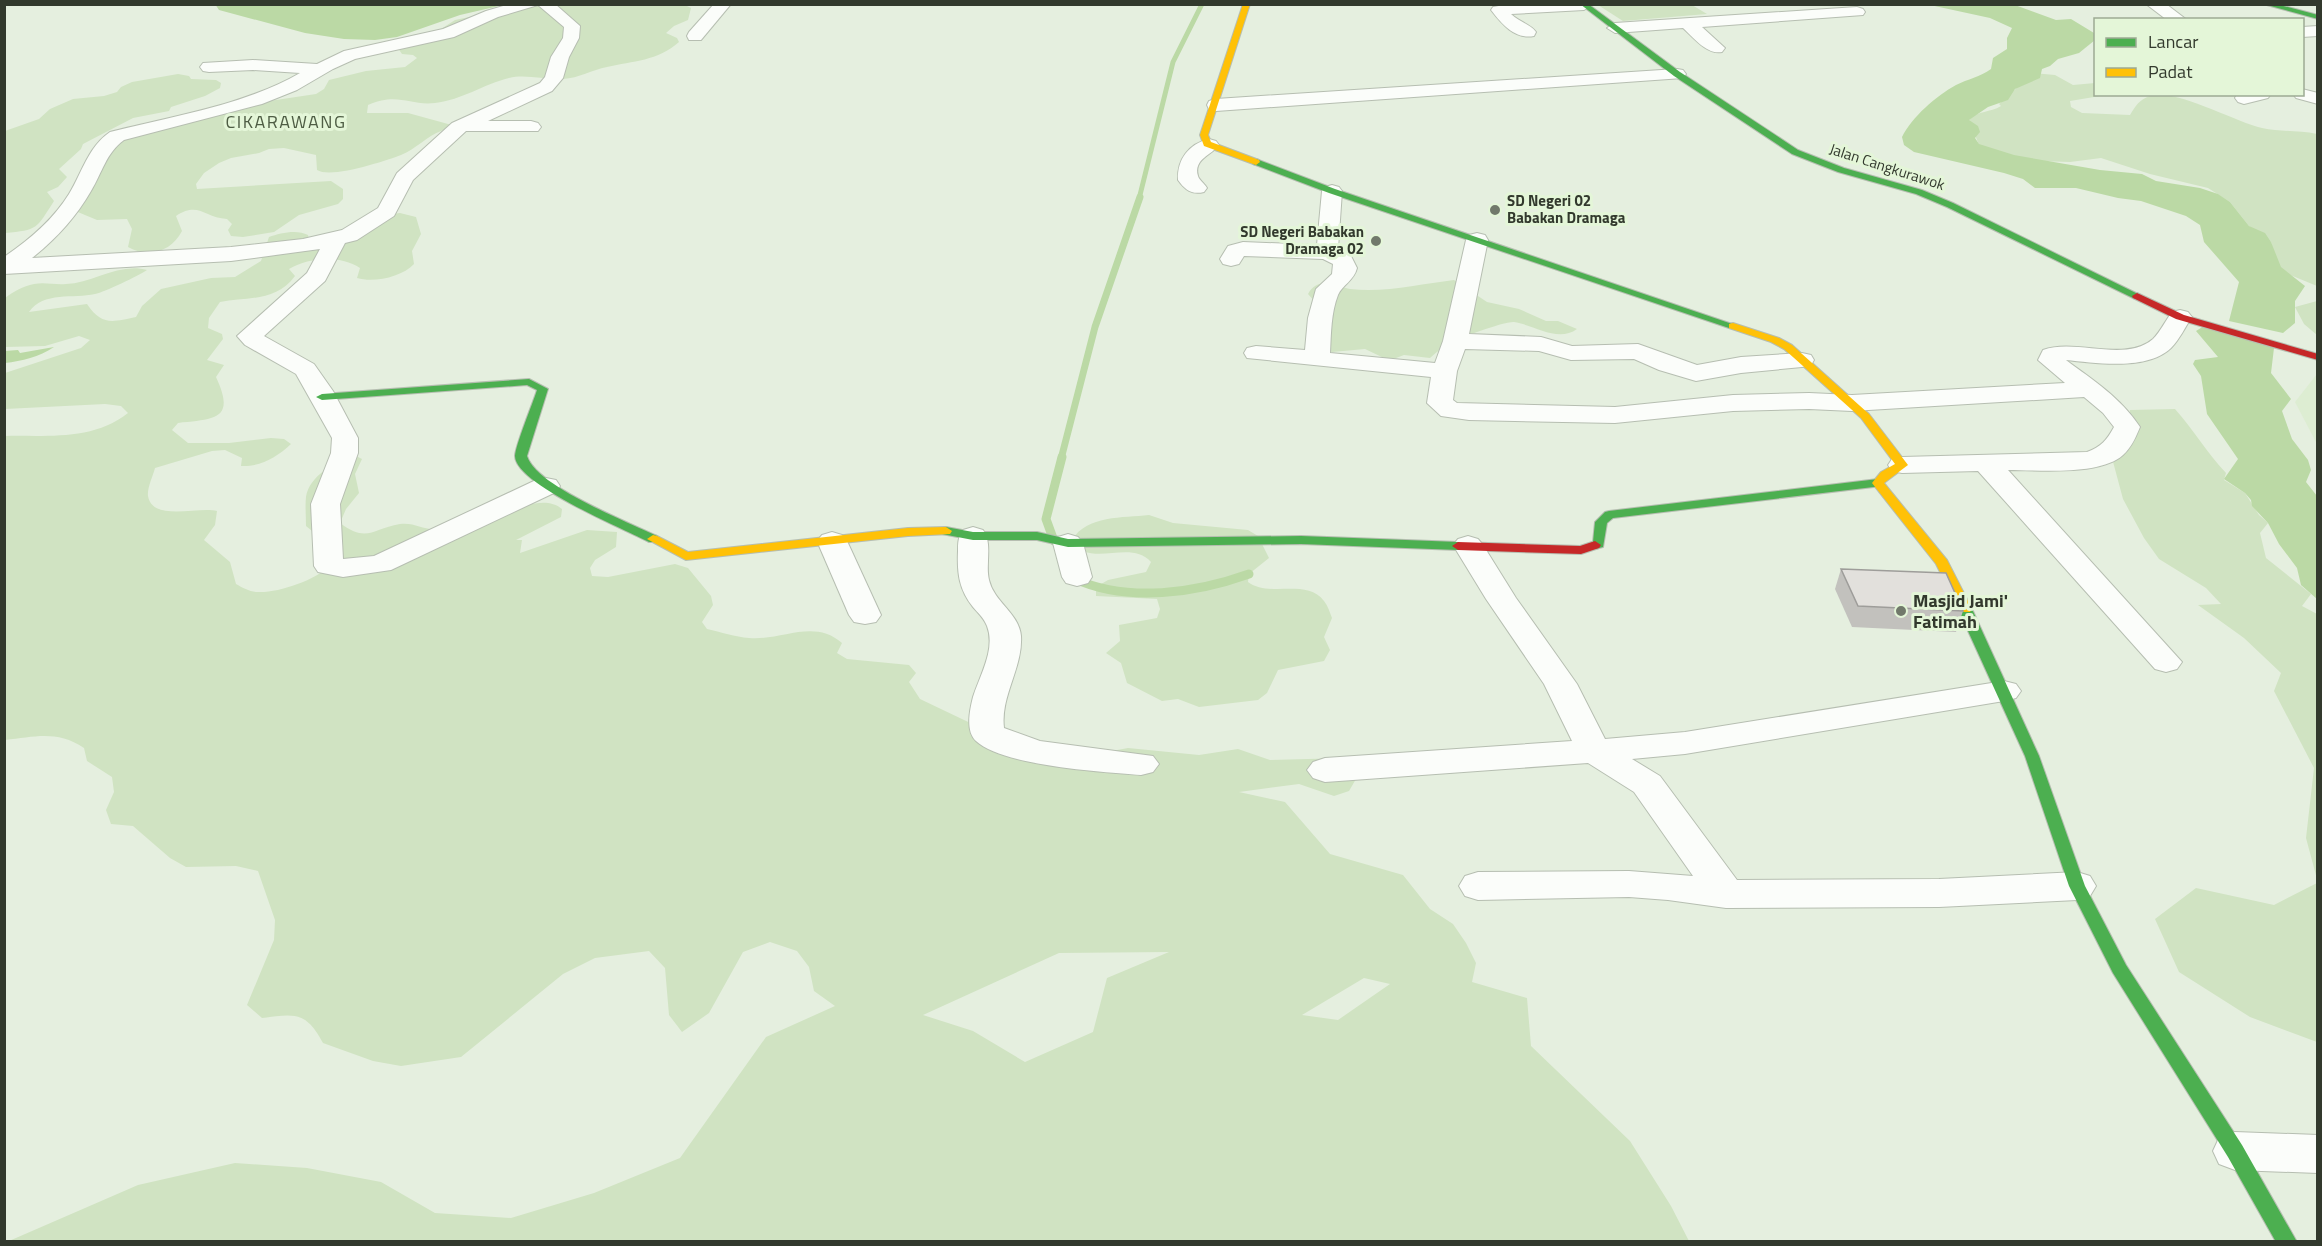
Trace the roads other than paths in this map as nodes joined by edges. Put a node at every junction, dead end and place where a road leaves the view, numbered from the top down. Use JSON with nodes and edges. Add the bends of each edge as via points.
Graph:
{"nodes":[{"id":1,"x":531,"y":4,"type":"edge"},
{"id":2,"x":545,"y":4,"type":"edge"},
{"id":3,"x":723,"y":4,"type":"edge"},
{"id":4,"x":1247,"y":4,"type":"edge"},
{"id":5,"x":2154,"y":4,"type":"edge"},
{"id":6,"x":2266,"y":4,"type":"edge"},
{"id":7,"x":1584,"y":5,"type":"edge"},
{"id":8,"x":1857,"y":12,"type":"dead end"},
{"id":9,"x":2318,"y":17,"type":"edge"},
{"id":10,"x":2177,"y":18,"type":"edge"},
{"id":11,"x":1687,"y":23,"type":"junction"},
{"id":12,"x":1615,"y":28,"type":"junction"},
{"id":13,"x":1528,"y":32,"type":"dead end"},
{"id":14,"x":695,"y":36,"type":"dead end"},
{"id":15,"x":1716,"y":48,"type":"dead end"},
{"id":16,"x":209,"y":67,"type":"dead end"},
{"id":17,"x":320,"y":69,"type":"junction"},
{"id":18,"x":1677,"y":74,"type":"junction"},
{"id":19,"x":477,"y":99,"type":"dead end"},
{"id":20,"x":1216,"y":105,"type":"junction"},
{"id":21,"x":531,"y":127,"type":"dead end"},
{"id":22,"x":458,"y":128,"type":"junction"},
{"id":23,"x":1209,"y":145,"type":"junction"},
{"id":24,"x":1197,"y":188,"type":"dead end"},
{"id":25,"x":1332,"y":191,"type":"junction"},
{"id":26,"x":335,"y":240,"type":"junction"},
{"id":27,"x":1477,"y":240,"type":"junction"},
{"id":28,"x":1327,"y":252,"type":"junction"},
{"id":29,"x":1231,"y":259,"type":"dead end"},
{"id":30,"x":5,"y":266,"type":"edge"},
{"id":31,"x":2191,"y":321,"type":"junction"},
{"id":32,"x":1455,"y":341,"type":"junction"},
{"id":33,"x":1256,"y":353,"type":"dead end"},
{"id":34,"x":1317,"y":357,"type":"junction"},
{"id":35,"x":2318,"y":357,"type":"edge"},
{"id":36,"x":1802,"y":360,"type":"junction"},
{"id":37,"x":1444,"y":371,"type":"junction"},
{"id":38,"x":2088,"y":389,"type":"junction"},
{"id":39,"x":322,"y":397,"type":"junction"},
{"id":40,"x":1852,"y":403,"type":"junction"},
{"id":41,"x":1987,"y":464,"type":"junction"},
{"id":42,"x":1902,"y":465,"type":"junction"},
{"id":43,"x":1878,"y":483,"type":"junction"},
{"id":44,"x":546,"y":486,"type":"junction"},
{"id":45,"x":973,"y":536,"type":"junction"},
{"id":46,"x":832,"y":541,"type":"junction"},
{"id":47,"x":1066,"y":543,"type":"junction"},
{"id":48,"x":1468,"y":545,"type":"junction"},
{"id":49,"x":1077,"y":577,"type":"dead end"},
{"id":50,"x":865,"y":615,"type":"dead end"},
{"id":51,"x":2166,"y":662,"type":"dead end"},
{"id":52,"x":2004,"y":691,"type":"junction"},
{"id":53,"x":1594,"y":751,"type":"junction"},
{"id":54,"x":1141,"y":764,"type":"dead end"},
{"id":55,"x":1325,"y":770,"type":"dead end"},
{"id":56,"x":1478,"y":886,"type":"dead end"},
{"id":57,"x":2078,"y":886,"type":"junction"},
{"id":58,"x":1726,"y":894,"type":"junction"},
{"id":59,"x":2235,"y":1151,"type":"junction"},
{"id":60,"x":2318,"y":1154,"type":"edge"},
{"id":61,"x":2287,"y":1242,"type":"edge"}],
"edges":[{"from":1,"to":17,"type":"street","via":[[492,14],[448,33],[350,55]]},
{"from":2,"to":22,"type":"street","via":[[572,26],[554,78],[538,92]]},
{"from":3,"to":14,"type":"street"},
{"from":4,"to":20,"type":"street"},
{"from":5,"to":10,"type":"street"},
{"from":6,"to":9,"type":"street"},
{"from":7,"to":12,"type":"street","name":"Jalan Cangkurawok"},
{"from":7,"to":13,"type":"street","via":[[1499,10],[1512,25]]},
{"from":8,"to":11,"type":"street"},
{"from":11,"to":12,"type":"street"},
{"from":11,"to":15,"type":"street"},
{"from":12,"to":18,"type":"street","name":"Jalan Cangkurawok"},
{"from":16,"to":17,"type":"street"},
{"from":17,"to":30,"type":"street","via":[[273,94],[131,130],[108,141],[81,192],[63,216],[30,251]]},
{"from":18,"to":20,"type":"street"},
{"from":18,"to":31,"type":"street","name":"Jalan Cangkurawok","via":[[1810,159],[1950,205]]},
{"from":19,"to":22,"type":"street","via":[[435,123]]},
{"from":20,"to":23,"type":"street","via":[[1204,135]]},
{"from":21,"to":22,"type":"street"},
{"from":22,"to":26,"type":"street","via":[[404,177],[387,212]]},
{"from":23,"to":24,"type":"street","via":[[1191,158],[1188,180]]},
{"from":23,"to":25,"type":"street"},
{"from":25,"to":27,"type":"street"},
{"from":25,"to":28,"type":"street"},
{"from":26,"to":30,"type":"street","via":[[231,254]]},
{"from":26,"to":39,"type":"street","via":[[317,276],[249,336],[307,369]]},
{"from":27,"to":32,"type":"street"},
{"from":27,"to":36,"type":"street","via":[[1753,331],[1788,347]]},
{"from":28,"to":29,"type":"street","via":[[1243,249]]},
{"from":28,"to":34,"type":"street","via":[[1342,259],[1346,268],[1339,282],[1328,289],[1320,318]]},
{"from":31,"to":35,"type":"street","name":"Jalan Cangkurawok"},
{"from":31,"to":38,"type":"street","via":[[2160,346],[2143,354],[2052,355],[2050,360]]},
{"from":32,"to":36,"type":"street","via":[[1541,344],[1571,353],[1638,351],[1696,373]]},
{"from":32,"to":37,"type":"street"},
{"from":33,"to":34,"type":"street"},
{"from":34,"to":37,"type":"street"},
{"from":36,"to":40,"type":"street"},
{"from":37,"to":40,"type":"street","via":[[1440,403],[1450,410],[1469,412],[1615,415],[1733,403]]},
{"from":38,"to":40,"type":"street"},
{"from":38,"to":41,"type":"street","via":[[2119,412],[2127,426],[2119,445],[2107,455],[2088,460]]},
{"from":39,"to":44,"type":"street","via":[[537,384],[543,389],[521,456],[524,466]]},
{"from":39,"to":44,"type":"street","via":[[345,438],[346,449],[327,497],[329,566],[380,564]]},
{"from":40,"to":42,"type":"street","via":[[1894,450]]},
{"from":41,"to":42,"type":"street"},
{"from":41,"to":51,"type":"street"},
{"from":42,"to":43,"type":"street"},
{"from":43,"to":48,"type":"street","via":[[1609,515],[1601,522],[1599,544],[1581,550]]},
{"from":43,"to":52,"type":"street","via":[[1942,563]]},
{"from":44,"to":46,"type":"street","via":[[686,556]]},
{"from":45,"to":46,"type":"street","via":[[953,531],[908,532]]},
{"from":45,"to":47,"type":"street","via":[[1037,536]]},
{"from":45,"to":54,"type":"street","via":[[975,587],[999,617],[1005,635],[1002,663],[986,708],[988,733],[999,741],[1045,753]]},
{"from":46,"to":50,"type":"street"},
{"from":47,"to":48,"type":"street","via":[[1301,540]]},
{"from":47,"to":49,"type":"street"},
{"from":48,"to":53,"type":"street","via":[[1560,684]]},
{"from":52,"to":53,"type":"street","via":[[1685,743]]},
{"from":52,"to":57,"type":"street","via":[[2032,756]]},
{"from":53,"to":55,"type":"street"},
{"from":53,"to":58,"type":"street","via":[[1647,784]]},
{"from":56,"to":58,"type":"street","via":[[1629,884]]},
{"from":57,"to":58,"type":"street"},
{"from":57,"to":59,"type":"street","via":[[2119,968]]},
{"from":59,"to":60,"type":"street"},
{"from":59,"to":61,"type":"street"}]}
